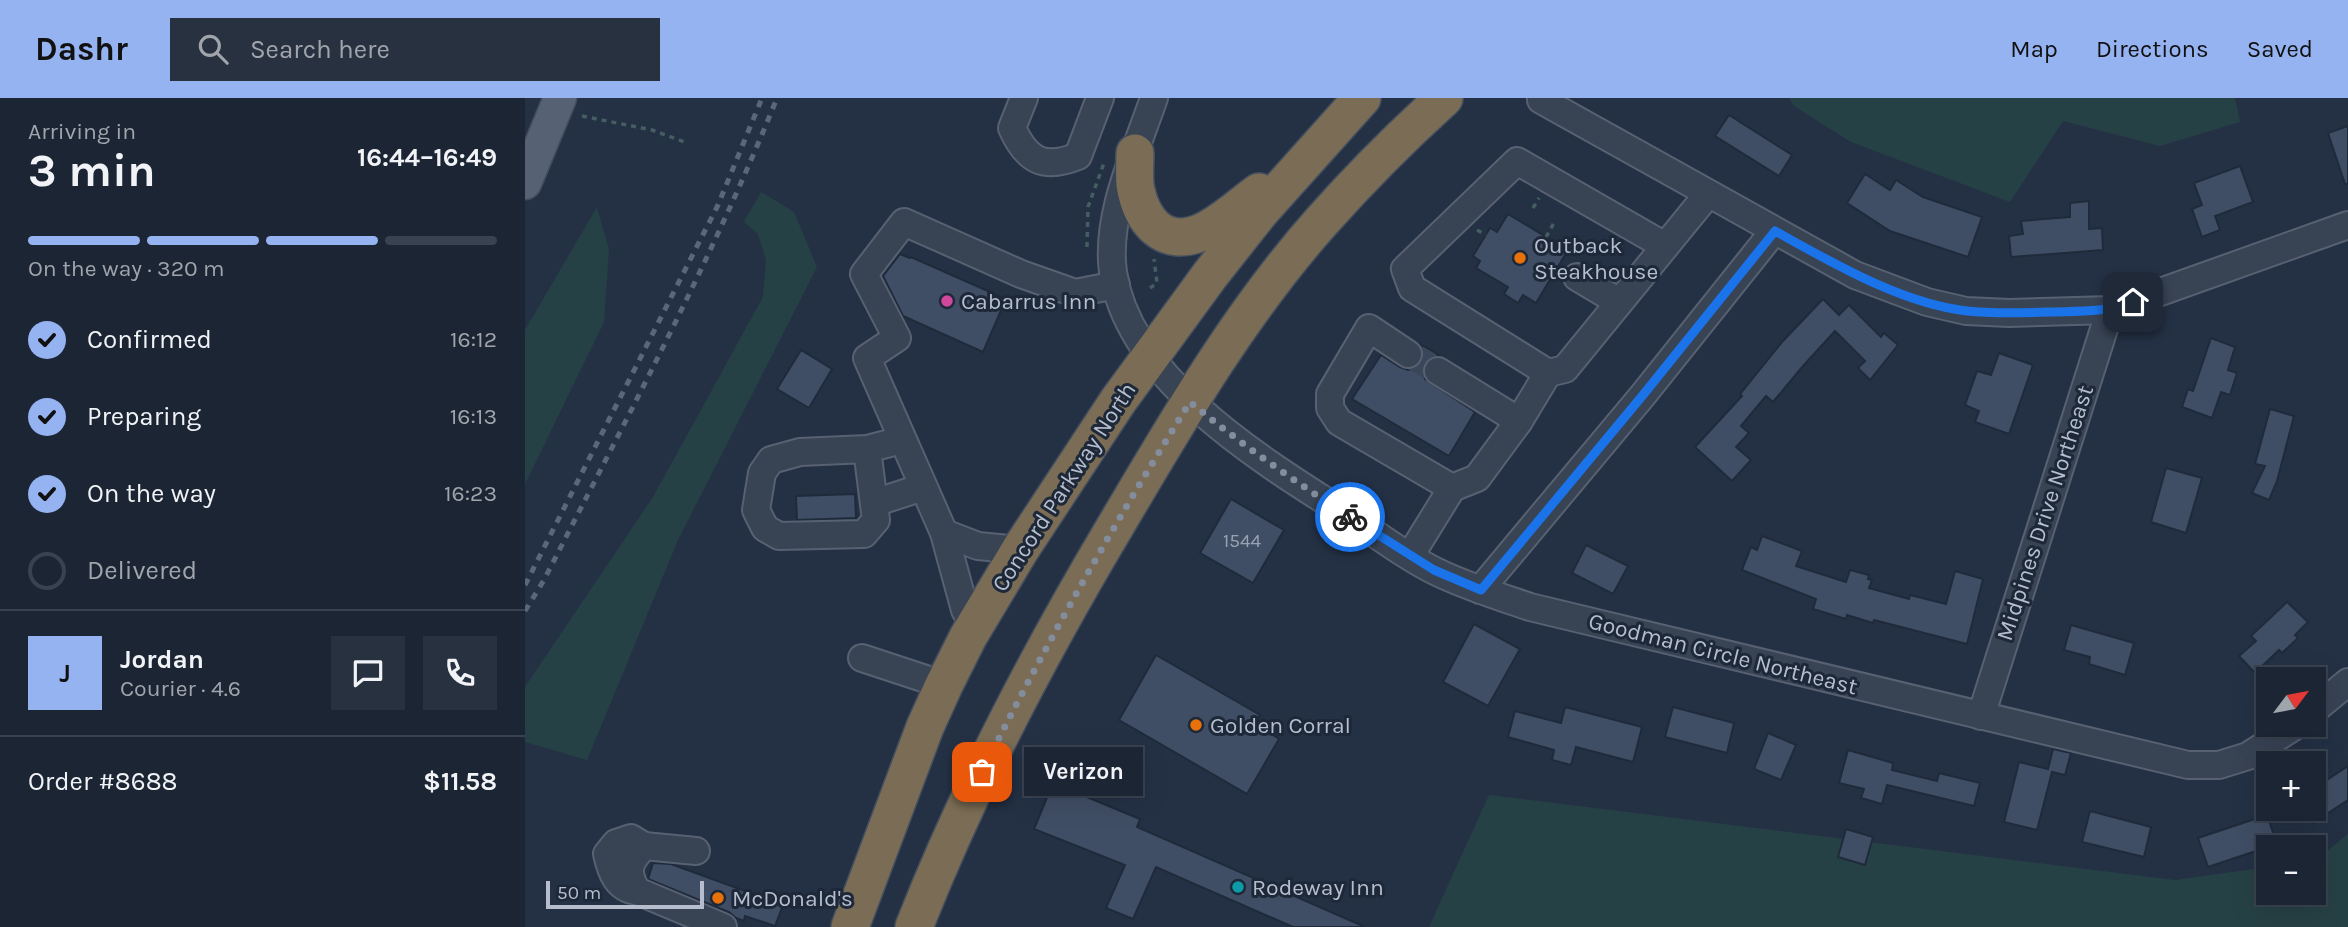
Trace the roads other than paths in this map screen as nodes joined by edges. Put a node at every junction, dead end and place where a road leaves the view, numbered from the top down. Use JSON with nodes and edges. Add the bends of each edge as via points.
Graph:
{"nodes":[{"id":1,"x":1024,"y":98,"type":"edge"},
{"id":2,"x":1100,"y":98,"type":"edge"},
{"id":3,"x":1154,"y":98,"type":"edge"},
{"id":4,"x":1362,"y":98,"type":"edge"},
{"id":5,"x":1444,"y":98,"type":"edge"},
{"id":6,"x":1541,"y":100,"type":"dead end"},
{"id":7,"x":571,"y":107,"type":"edge"},
{"id":8,"x":1316,"y":149,"type":"junction"},
{"id":9,"x":1135,"y":153,"type":"junction"},
{"id":10,"x":525,"y":183,"type":"edge"},
{"id":11,"x":1708,"y":194,"type":"junction"},
{"id":12,"x":2348,"y":225,"type":"edge"},
{"id":13,"x":1775,"y":231,"type":"junction"},
{"id":14,"x":1665,"y":246,"type":"junction"},
{"id":15,"x":1577,"y":276,"type":"dead end"},
{"id":16,"x":1116,"y":285,"type":"junction"},
{"id":17,"x":1619,"y":302,"type":"junction"},
{"id":18,"x":2110,"y":310,"type":"junction"},
{"id":19,"x":1408,"y":354,"type":"tunnel mouth"},
{"id":20,"x":1150,"y":357,"type":"junction"},
{"id":21,"x":1438,"y":371,"type":"tunnel mouth"},
{"id":22,"x":1548,"y":373,"type":"junction"},
{"id":23,"x":1190,"y":402,"type":"junction"},
{"id":24,"x":1519,"y":421,"type":"junction"},
{"id":25,"x":902,"y":440,"type":"junction"},
{"id":26,"x":867,"y":450,"type":"junction"},
{"id":27,"x":923,"y":487,"type":"junction"},
{"id":28,"x":1452,"y":488,"type":"junction"},
{"id":29,"x":874,"y":503,"type":"junction"},
{"id":30,"x":944,"y":533,"type":"junction"},
{"id":31,"x":1020,"y":550,"type":"junction"},
{"id":32,"x":1410,"y":556,"type":"junction"},
{"id":33,"x":1481,"y":590,"type":"junction"},
{"id":34,"x":977,"y":623,"type":"junction"},
{"id":35,"x":862,"y":658,"type":"dead end"},
{"id":36,"x":2348,"y":682,"type":"edge"},
{"id":37,"x":944,"y":685,"type":"junction"},
{"id":38,"x":2326,"y":700,"type":"edge"},
{"id":39,"x":1981,"y":716,"type":"junction"},
{"id":40,"x":2278,"y":737,"type":"edge"},
{"id":41,"x":696,"y":851,"type":"dead end"},
{"id":42,"x":723,"y":927,"type":"edge"},
{"id":43,"x":851,"y":927,"type":"edge"},
{"id":44,"x":914,"y":927,"type":"edge"}],
"edges":[{"from":1,"to":2,"type":"street","via":[[1012,128],[1020,146],[1037,161],[1062,163],[1078,156]]},
{"from":3,"to":9,"type":"street","name":"Goodman Circle Northeast"},
{"from":4,"to":8,"type":"highway","name":"Concord Parkway North"},
{"from":5,"to":23,"type":"highway","via":[[1320,223],[1253,309]]},
{"from":6,"to":11,"type":"street"},
{"from":7,"to":10,"type":"main road"},
{"from":8,"to":9,"type":"highway","via":[[1213,225],[1176,238],[1153,228],[1142,210],[1135,185]]},
{"from":8,"to":20,"type":"highway","name":"Concord Parkway North","via":[[1259,213]]},
{"from":9,"to":16,"type":"street","name":"Goodman Circle Northeast","via":[[1111,240]]},
{"from":11,"to":13,"type":"street"},
{"from":11,"to":14,"type":"street"},
{"from":12,"to":18,"type":"street"},
{"from":13,"to":18,"type":"street","via":[[1856,275],[1927,302],[1966,311],[2009,313]]},
{"from":13,"to":33,"type":"street"},
{"from":14,"to":17,"type":"street"},
{"from":14,"to":22,"type":"street","via":[[1517,161],[1405,269],[1412,288]]},
{"from":15,"to":17,"type":"street"},
{"from":16,"to":20,"type":"street","name":"Goodman Circle Northeast"},
{"from":16,"to":25,"type":"street","via":[[1075,293],[904,222],[864,274],[897,338],[867,358]]},
{"from":17,"to":22,"type":"street","via":[[1565,369]]},
{"from":18,"to":39,"type":"street","name":"Midpines Drive Northeast"},
{"from":19,"to":28,"type":"street","via":[[1369,328],[1330,394],[1329,408],[1339,422]]},
{"from":20,"to":23,"type":"street","name":"Goodman Circle Northeast"},
{"from":20,"to":31,"type":"highway","name":"Concord Parkway North"},
{"from":21,"to":24,"type":"street"},
{"from":22,"to":24,"type":"street"},
{"from":23,"to":32,"type":"street","name":"Goodman Circle Northeast","via":[[1290,479]]},
{"from":23,"to":44,"type":"highway","via":[[1028,678],[967,802]]},
{"from":24,"to":28,"type":"street","via":[[1477,478]]},
{"from":25,"to":26,"type":"street"},
{"from":25,"to":27,"type":"street"},
{"from":26,"to":29,"type":"street"},
{"from":26,"to":29,"type":"street","via":[[800,452],[771,460],[762,473],[756,510],[765,528],[779,536],[864,534],[876,520]]},
{"from":27,"to":29,"type":"street"},
{"from":27,"to":30,"type":"street"},
{"from":28,"to":32,"type":"street"},
{"from":30,"to":31,"type":"street","via":[[978,546]]},
{"from":30,"to":34,"type":"street","via":[[965,610]]},
{"from":31,"to":34,"type":"highway","name":"Concord Parkway North"},
{"from":32,"to":33,"type":"street","name":"Goodman Circle Northeast"},
{"from":33,"to":39,"type":"street","name":"Goodman Circle Northeast","via":[[1543,610]]},
{"from":34,"to":37,"type":"highway","name":"Concord Parkway North"},
{"from":35,"to":37,"type":"street"},
{"from":36,"to":38,"type":"street"},
{"from":37,"to":43,"type":"highway","name":"Concord Parkway North"},
{"from":39,"to":40,"type":"street","name":"Goodman Circle Northeast","via":[[2188,765],[2219,765],[2248,756]]},
{"from":41,"to":42,"type":"street","via":[[645,846],[632,859],[629,878],[637,891]]}]}
